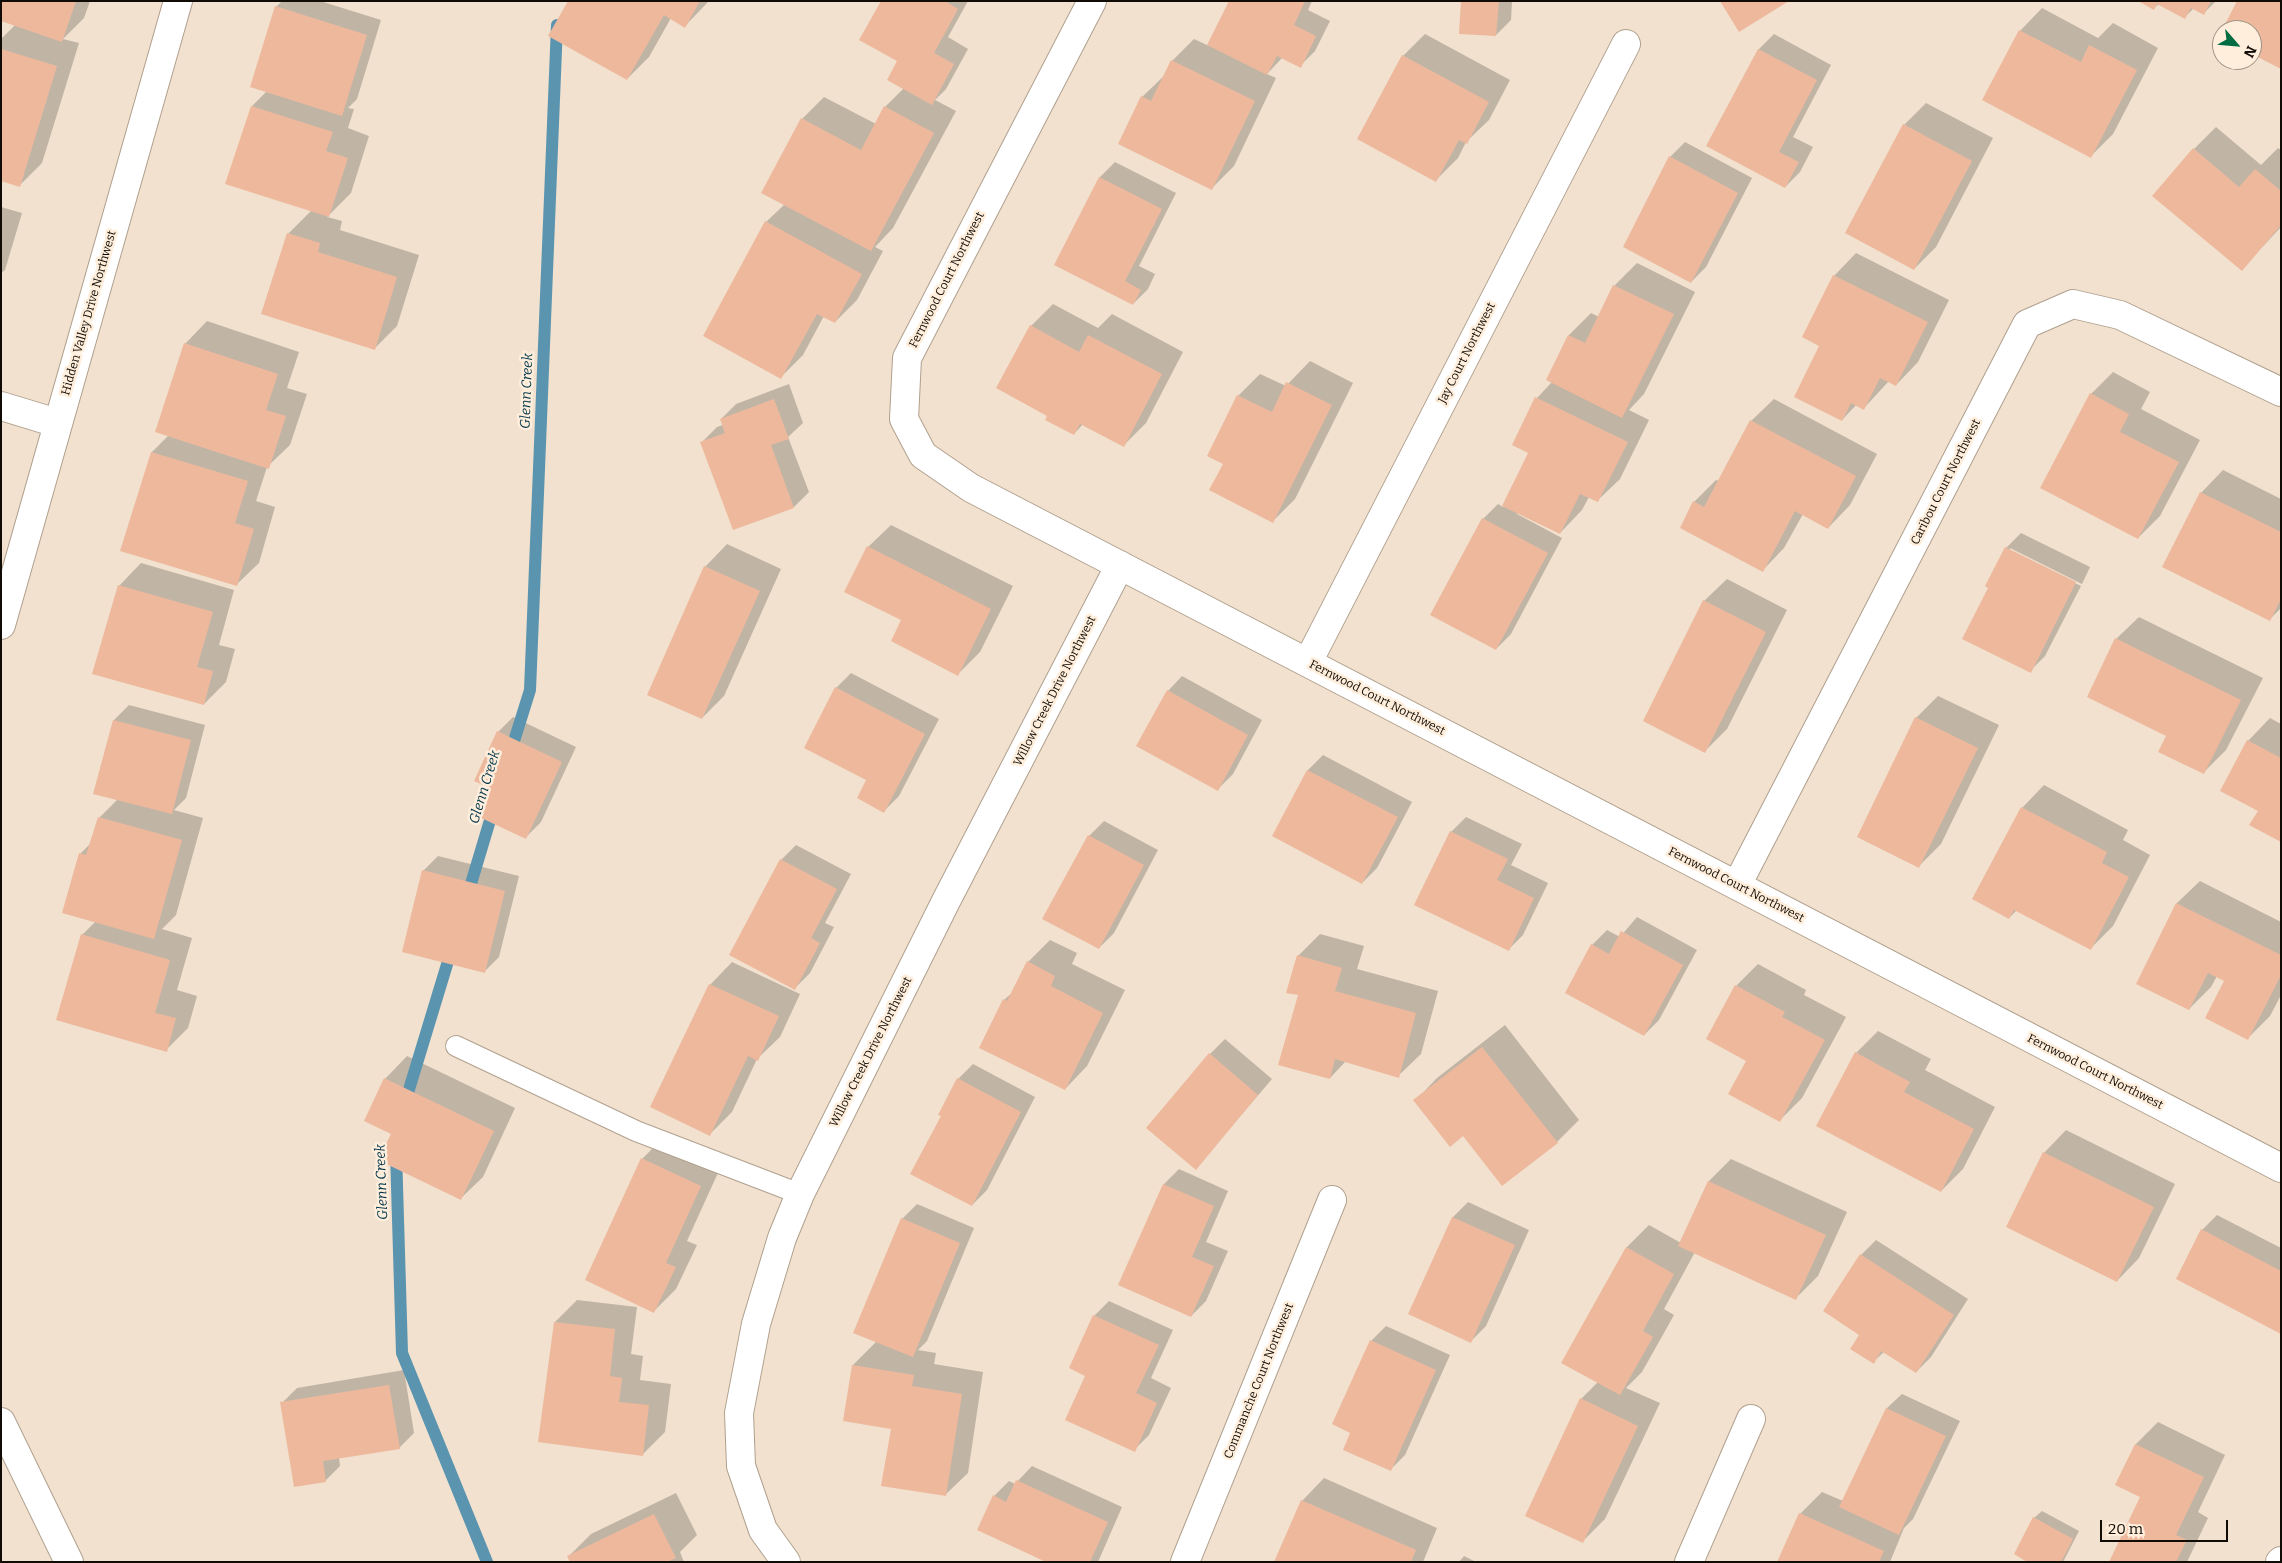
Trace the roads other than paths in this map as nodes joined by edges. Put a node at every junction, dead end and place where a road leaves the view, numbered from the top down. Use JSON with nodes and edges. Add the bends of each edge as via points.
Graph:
{"nodes":[{"id":1,"x":178,"y":1,"type":"edge"},
{"id":2,"x":1092,"y":1,"type":"edge"},
{"id":3,"x":1626,"y":44,"type":"dead end"},
{"id":4,"x":2281,"y":392,"type":"edge"},
{"id":5,"x":1,"y":406,"type":"edge"},
{"id":6,"x":57,"y":422,"type":"junction"},
{"id":7,"x":1120,"y":565,"type":"junction"},
{"id":8,"x":1,"y":625,"type":"edge"},
{"id":9,"x":1308,"y":662,"type":"junction"},
{"id":10,"x":1737,"y":885,"type":"junction"},
{"id":11,"x":456,"y":1046,"type":"dead end"},
{"id":12,"x":2281,"y":1168,"type":"edge"},
{"id":13,"x":800,"y":1194,"type":"junction"},
{"id":14,"x":1332,"y":1200,"type":"dead end"},
{"id":15,"x":1751,"y":1419,"type":"dead end"},
{"id":16,"x":1,"y":1422,"type":"edge"},
{"id":17,"x":70,"y":1562,"type":"edge"},
{"id":18,"x":786,"y":1562,"type":"edge"},
{"id":19,"x":1185,"y":1562,"type":"edge"},
{"id":20,"x":1690,"y":1562,"type":"edge"}],
"edges":[{"from":1,"to":6,"type":"street","name":"Hidden Valley Drive Northwest"},
{"from":2,"to":7,"type":"street","name":"Fernwood Court Northwest","via":[[906,358],[904,420],[923,455],[971,488]]},
{"from":3,"to":9,"type":"street","name":"Jay Court Northwest"},
{"from":4,"to":10,"type":"street","name":"Caribou Court Northwest","via":[[2120,315],[2073,304],[2027,324]]},
{"from":5,"to":6,"type":"street"},
{"from":6,"to":8,"type":"street","name":"Hidden Valley Drive Northwest"},
{"from":7,"to":9,"type":"street","name":"Fernwood Court Northwest"},
{"from":7,"to":13,"type":"street","name":"Willow Creek Drive Northwest","via":[[946,901]]},
{"from":9,"to":10,"type":"street","name":"Fernwood Court Northwest"},
{"from":10,"to":12,"type":"street","name":"Fernwood Court Northwest"},
{"from":11,"to":13,"type":"lane","via":[[636,1131]]},
{"from":13,"to":18,"type":"street","name":"Willow Creek Drive Northwest","via":[[782,1238],[756,1324],[739,1413],[742,1466],[763,1530]]},
{"from":14,"to":19,"type":"street","name":"Commanche Court Northwest"},
{"from":15,"to":20,"type":"street"},
{"from":16,"to":17,"type":"street"}]}
